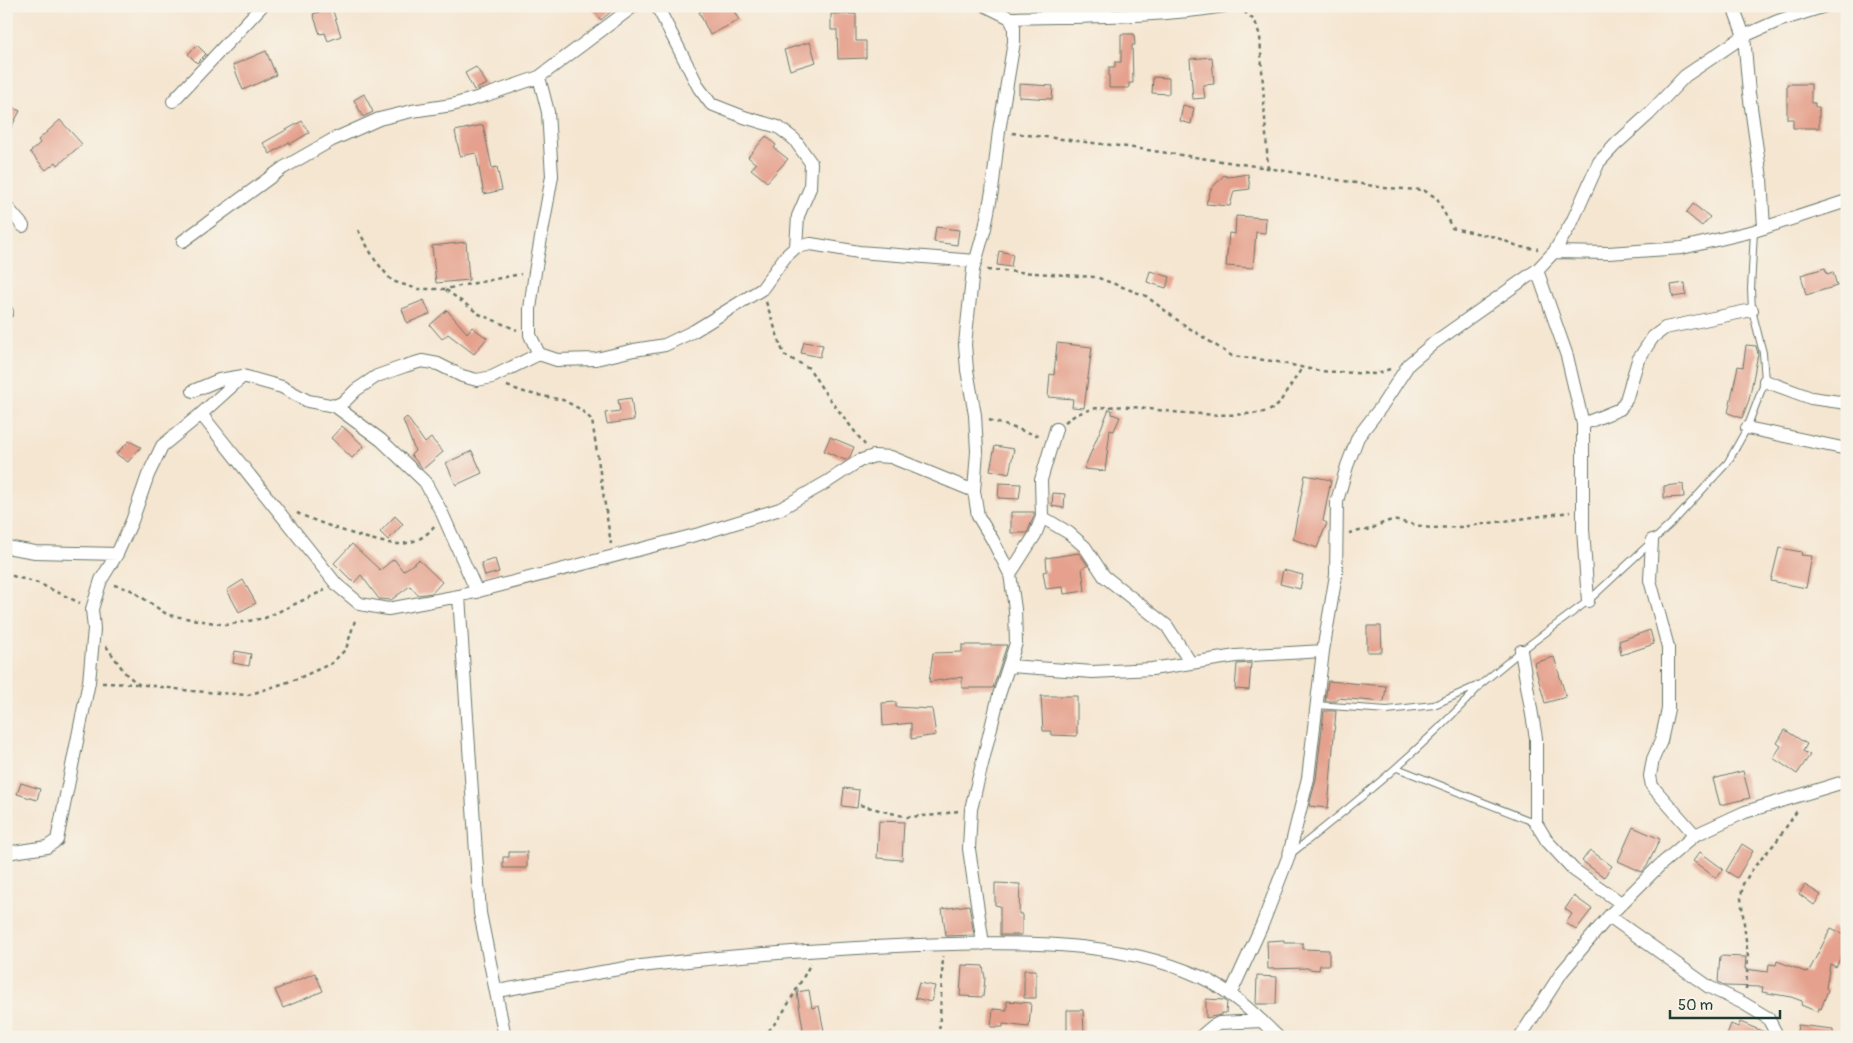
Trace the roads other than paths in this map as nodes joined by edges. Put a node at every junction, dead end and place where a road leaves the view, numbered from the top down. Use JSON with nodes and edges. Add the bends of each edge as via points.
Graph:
{"nodes":[{"id":1,"x":262,"y":6,"type":"edge"},
{"id":2,"x":634,"y":6,"type":"edge"},
{"id":3,"x":657,"y":6,"type":"edge"},
{"id":4,"x":986,"y":6,"type":"edge"},
{"id":5,"x":1224,"y":6,"type":"edge"},
{"id":6,"x":1733,"y":6,"type":"edge"},
{"id":7,"x":1825,"y":6,"type":"edge"},
{"id":8,"x":1010,"y":18,"type":"junction"},
{"id":9,"x":1744,"y":36,"type":"junction"},
{"id":10,"x":539,"y":77,"type":"junction"},
{"id":11,"x":172,"y":100,"type":"dead end"},
{"id":12,"x":1847,"y":201,"type":"edge"},
{"id":13,"x":6,"y":206,"type":"edge"},
{"id":14,"x":23,"y":226,"type":"dead end"},
{"id":15,"x":1759,"y":229,"type":"junction"},
{"id":16,"x":183,"y":241,"type":"dead end"},
{"id":17,"x":796,"y":247,"type":"junction"},
{"id":18,"x":1554,"y":252,"type":"junction"},
{"id":19,"x":974,"y":265,"type":"junction"},
{"id":20,"x":1537,"y":270,"type":"junction"},
{"id":21,"x":1752,"y":310,"type":"junction"},
{"id":22,"x":539,"y":354,"type":"junction"},
{"id":23,"x":242,"y":376,"type":"junction"},
{"id":24,"x":1765,"y":381,"type":"junction"},
{"id":25,"x":193,"y":391,"type":"dead end"},
{"id":26,"x":1847,"y":403,"type":"edge"},
{"id":27,"x":335,"y":406,"type":"junction"},
{"id":28,"x":201,"y":414,"type":"junction"},
{"id":29,"x":1583,"y":424,"type":"junction"},
{"id":30,"x":1747,"y":428,"type":"junction"},
{"id":31,"x":1056,"y":429,"type":"road end"},
{"id":32,"x":1847,"y":449,"type":"edge"},
{"id":33,"x":974,"y":491,"type":"junction"},
{"id":34,"x":1042,"y":517,"type":"junction"},
{"id":35,"x":1652,"y":540,"type":"junction"},
{"id":36,"x":6,"y":546,"type":"edge"},
{"id":37,"x":116,"y":554,"type":"junction"},
{"id":38,"x":1010,"y":574,"type":"junction"},
{"id":39,"x":477,"y":592,"type":"junction"},
{"id":40,"x":459,"y":596,"type":"junction"},
{"id":41,"x":1588,"y":601,"type":"junction"},
{"id":42,"x":1323,"y":651,"type":"junction"},
{"id":43,"x":1521,"y":651,"type":"junction"},
{"id":44,"x":1190,"y":662,"type":"junction"},
{"id":45,"x":1009,"y":666,"type":"junction"},
{"id":46,"x":1481,"y":684,"type":"junction"},
{"id":47,"x":1316,"y":705,"type":"junction"},
{"id":48,"x":1397,"y":768,"type":"junction"},
{"id":49,"x":1847,"y":781,"type":"edge"},
{"id":50,"x":1536,"y":822,"type":"junction"},
{"id":51,"x":1695,"y":835,"type":"junction"},
{"id":52,"x":6,"y":853,"type":"edge"},
{"id":53,"x":1289,"y":855,"type":"junction"},
{"id":54,"x":1621,"y":903,"type":"junction"},
{"id":55,"x":1609,"y":916,"type":"junction"},
{"id":56,"x":983,"y":944,"type":"junction"},
{"id":57,"x":497,"y":991,"type":"junction"},
{"id":58,"x":1230,"y":995,"type":"junction"},
{"id":59,"x":1262,"y":1021,"type":"junction"},
{"id":60,"x":505,"y":1037,"type":"edge"},
{"id":61,"x":1200,"y":1037,"type":"edge"},
{"id":62,"x":1278,"y":1037,"type":"edge"},
{"id":63,"x":1520,"y":1037,"type":"edge"},
{"id":64,"x":1778,"y":1037,"type":"edge"}],
"edges":[{"from":1,"to":11,"type":"street"},
{"from":2,"to":10,"type":"street"},
{"from":3,"to":17,"type":"street","via":[[699,88],[712,104],[778,127],[794,139],[811,162],[810,188],[798,216]]},
{"from":4,"to":8,"type":"street"},
{"from":5,"to":8,"type":"street","via":[[1197,11]]},
{"from":6,"to":9,"type":"street"},
{"from":7,"to":9,"type":"street"},
{"from":8,"to":19,"type":"street","via":[[1014,42],[992,191]]},
{"from":9,"to":15,"type":"street","via":[[1760,178]]},
{"from":9,"to":18,"type":"street","via":[[1685,76],[1600,162]]},
{"from":10,"to":16,"type":"street","via":[[452,105],[379,119],[332,140],[283,168]]},
{"from":10,"to":22,"type":"street","via":[[548,112],[552,176],[530,309],[530,335]]},
{"from":12,"to":15,"type":"street"},
{"from":13,"to":14,"type":"street"},
{"from":15,"to":18,"type":"street","via":[[1682,248],[1608,253]]},
{"from":15,"to":21,"type":"lane","via":[[1751,288]]},
{"from":17,"to":19,"type":"street","via":[[811,244]]},
{"from":17,"to":22,"type":"street","via":[[785,256],[762,288],[665,346],[596,358],[557,360]]},
{"from":18,"to":20,"type":"street"},
{"from":19,"to":33,"type":"street","via":[[965,344],[976,414]]},
{"from":20,"to":29,"type":"street","via":[[1567,356]]},
{"from":20,"to":42,"type":"street","via":[[1409,364],[1358,437],[1337,502],[1336,575]]},
{"from":21,"to":24,"type":"lane","via":[[1763,353]]},
{"from":21,"to":29,"type":"street","via":[[1665,328],[1653,337],[1638,360],[1626,400],[1620,409]]},
{"from":22,"to":27,"type":"street","via":[[492,377],[477,380],[438,364],[422,362],[405,366],[377,376]]},
{"from":23,"to":25,"type":"street","via":[[218,380]]},
{"from":23,"to":27,"type":"street","via":[[282,387],[308,401]]},
{"from":23,"to":28,"type":"street"},
{"from":24,"to":26,"type":"street","via":[[1811,398]]},
{"from":24,"to":30,"type":"lane"},
{"from":27,"to":39,"type":"street","via":[[381,440],[425,482]]},
{"from":28,"to":37,"type":"street","via":[[162,446]]},
{"from":28,"to":40,"type":"street","via":[[337,585],[360,604],[388,609]]},
{"from":29,"to":41,"type":"street"},
{"from":30,"to":32,"type":"street"},
{"from":30,"to":35,"type":"lane","via":[[1728,462],[1675,520]]},
{"from":31,"to":34,"type":"street","via":[[1041,480]]},
{"from":33,"to":38,"type":"street","via":[[978,516]]},
{"from":33,"to":39,"type":"street","via":[[891,457],[874,456],[859,461],[780,508],[703,533]]},
{"from":34,"to":38,"type":"street","via":[[1035,535]]},
{"from":34,"to":44,"type":"street","via":[[1086,546],[1104,576],[1167,626]]},
{"from":35,"to":41,"type":"lane"},
{"from":35,"to":51,"type":"street","via":[[1650,580],[1668,647],[1668,709],[1650,776],[1652,786]]},
{"from":36,"to":37,"type":"street","via":[[35,552]]},
{"from":37,"to":52,"type":"street","via":[[101,580],[92,609],[94,629],[89,682],[57,840],[46,848]]},
{"from":38,"to":45,"type":"street","via":[[1016,643]]},
{"from":39,"to":40,"type":"street"},
{"from":40,"to":57,"type":"street","via":[[480,913]]},
{"from":41,"to":43,"type":"lane"},
{"from":42,"to":44,"type":"street"},
{"from":42,"to":47,"type":"street"},
{"from":43,"to":46,"type":"lane"},
{"from":43,"to":50,"type":"street","via":[[1536,738]]},
{"from":44,"to":45,"type":"street","via":[[1152,669],[1093,672]]},
{"from":45,"to":56,"type":"street","via":[[971,809],[969,849]]},
{"from":46,"to":47,"type":"lane","via":[[1434,705],[1386,710]]},
{"from":46,"to":48,"type":"lane"},
{"from":47,"to":53,"type":"street","via":[[1308,778]]},
{"from":48,"to":50,"type":"lane"},
{"from":48,"to":53,"type":"lane"},
{"from":49,"to":51,"type":"street","via":[[1746,812]]},
{"from":50,"to":54,"type":"street","via":[[1547,841],[1574,870]]},
{"from":51,"to":54,"type":"street"},
{"from":53,"to":58,"type":"street"},
{"from":54,"to":55,"type":"street"},
{"from":55,"to":63,"type":"street","via":[[1562,972]]},
{"from":55,"to":64,"type":"street","via":[[1709,987],[1743,1002],[1768,1018]]},
{"from":56,"to":57,"type":"street","via":[[819,949],[640,966]]},
{"from":56,"to":58,"type":"street","via":[[1070,945],[1136,954],[1202,977]]},
{"from":57,"to":60,"type":"street"},
{"from":58,"to":59,"type":"street"},
{"from":59,"to":61,"type":"street","via":[[1219,1023]]},
{"from":59,"to":62,"type":"street"}]}
